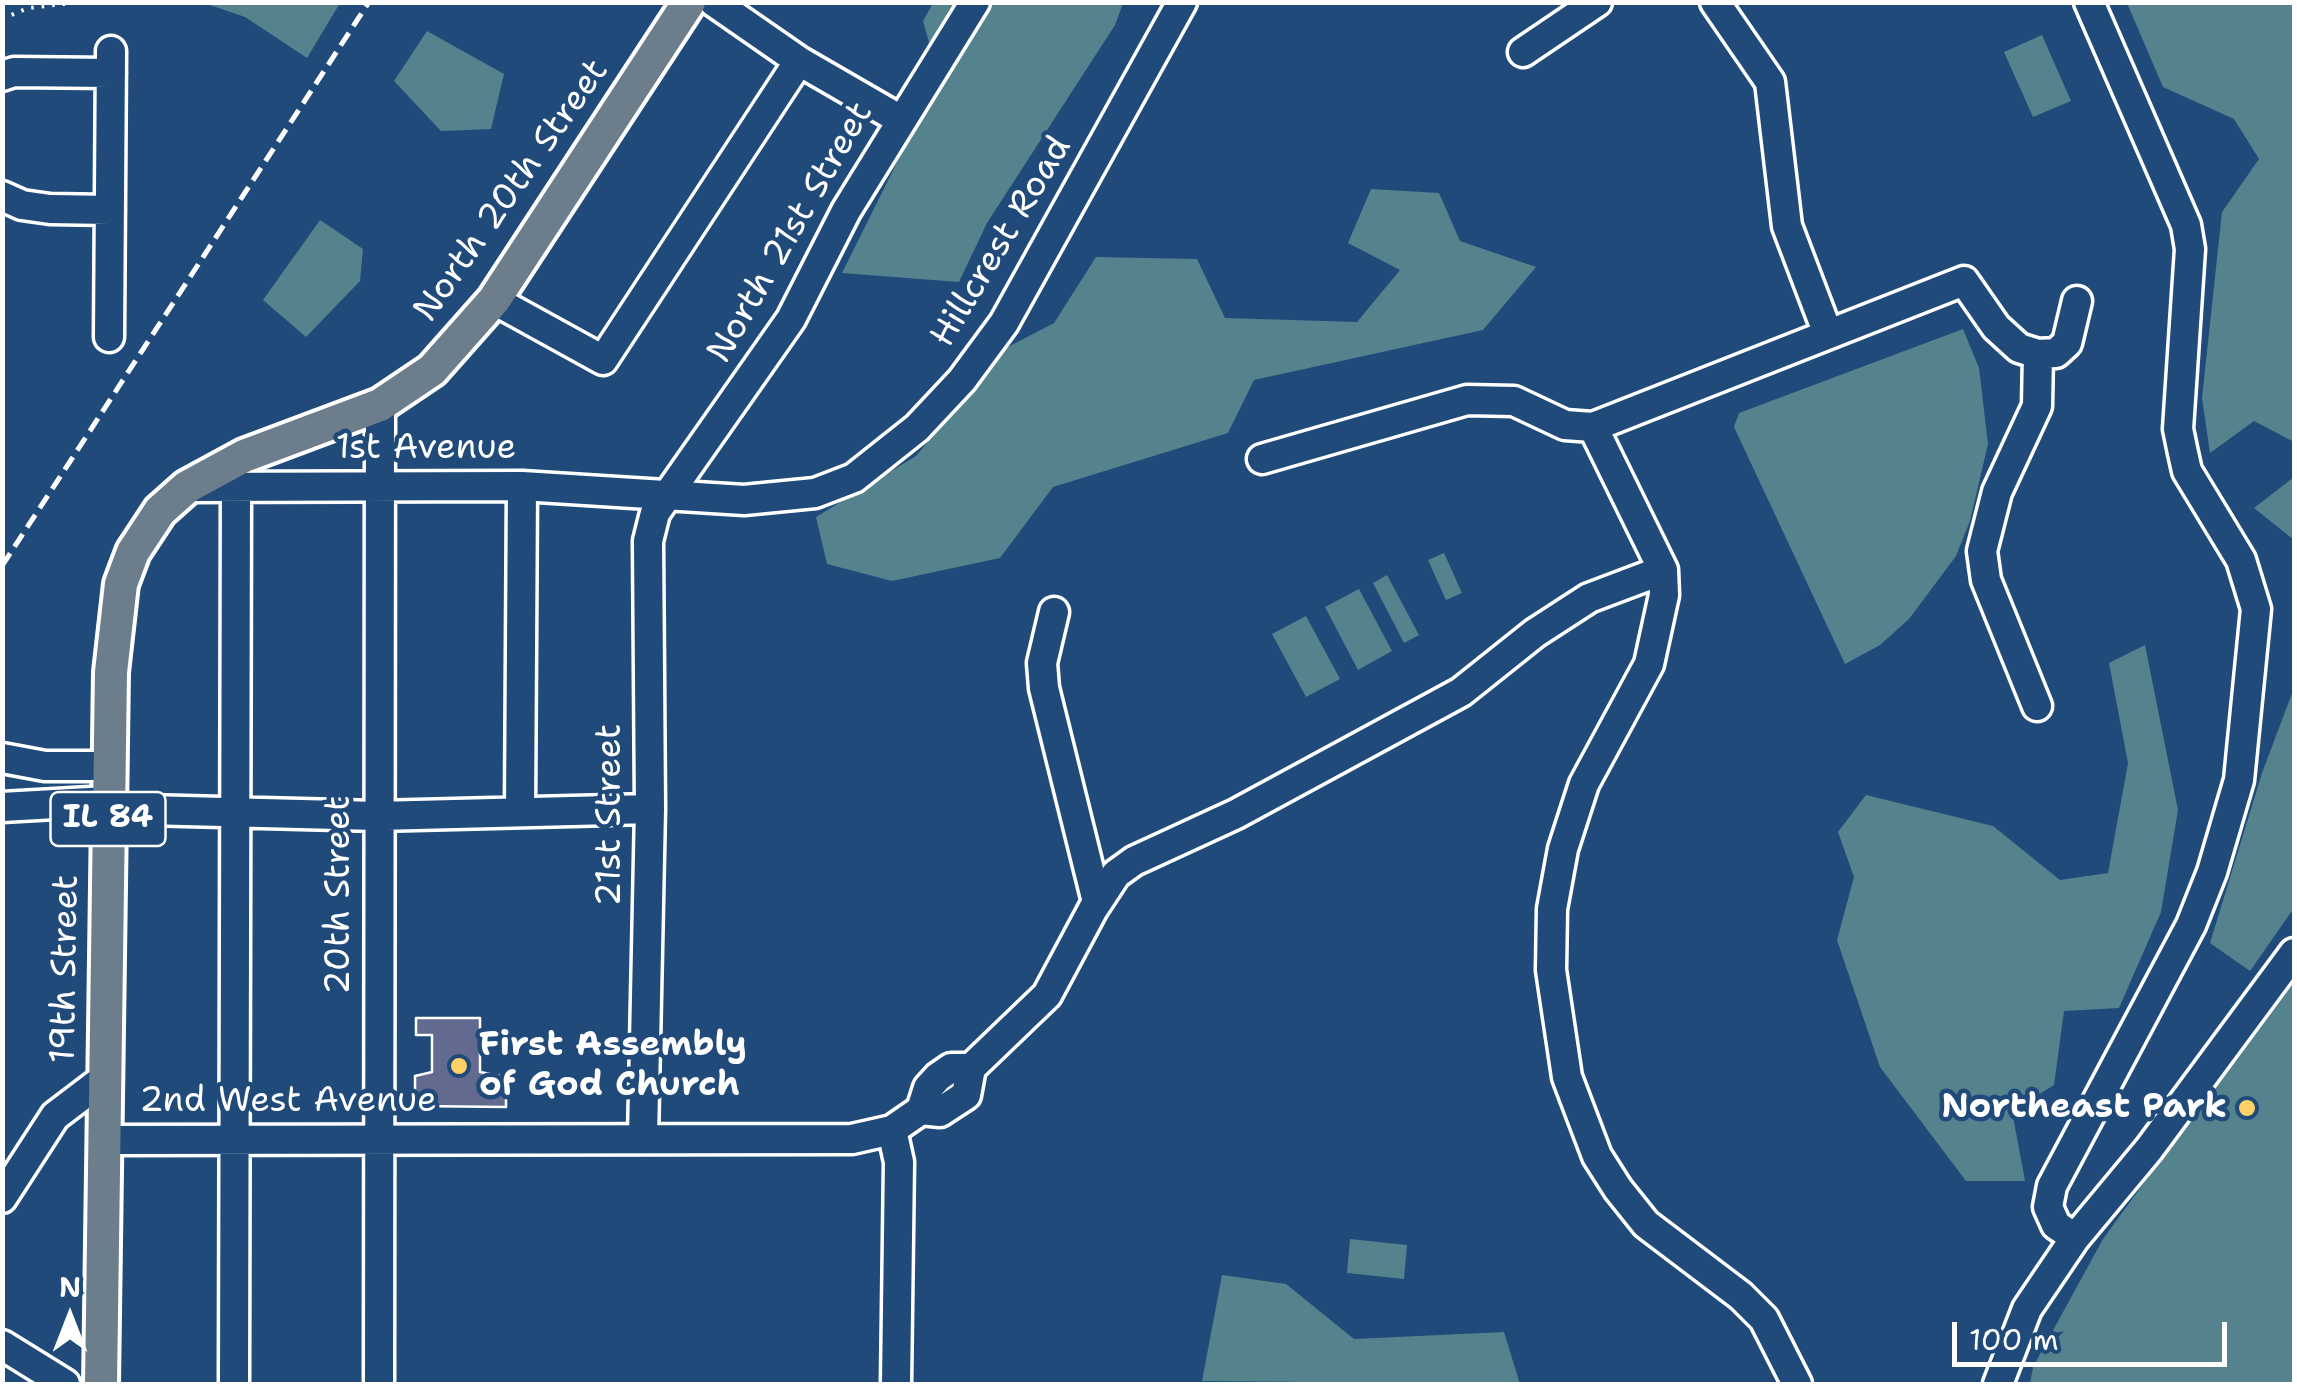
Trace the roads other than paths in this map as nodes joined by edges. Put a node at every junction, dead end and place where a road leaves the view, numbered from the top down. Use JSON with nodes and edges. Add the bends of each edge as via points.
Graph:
{"nodes":[{"id":1,"x":689,"y":2,"type":"edge"},
{"id":2,"x":714,"y":2,"type":"edge"},
{"id":3,"x":975,"y":2,"type":"edge"},
{"id":4,"x":1182,"y":2,"type":"edge"},
{"id":5,"x":1597,"y":2,"type":"edge"},
{"id":6,"x":1715,"y":2,"type":"edge"},
{"id":7,"x":2090,"y":2,"type":"edge"},
{"id":8,"x":1523,"y":52,"type":"dead end"},
{"id":9,"x":798,"y":61,"type":"junction"},
{"id":10,"x":2,"y":76,"type":"edge"},
{"id":11,"x":901,"y":120,"type":"junction"},
{"id":12,"x":2,"y":196,"type":"edge"},
{"id":13,"x":110,"y":210,"type":"junction"},
{"id":14,"x":494,"y":300,"type":"junction"},
{"id":15,"x":2077,"y":301,"type":"dead end"},
{"id":16,"x":1828,"y":334,"type":"junction"},
{"id":17,"x":109,"y":337,"type":"dead end"},
{"id":18,"x":2038,"y":354,"type":"junction"},
{"id":19,"x":380,"y":406,"type":"junction"},
{"id":20,"x":1593,"y":427,"type":"junction"},
{"id":21,"x":1262,"y":459,"type":"dead end"},
{"id":22,"x":378,"y":486,"type":"junction"},
{"id":23,"x":522,"y":486,"type":"junction"},
{"id":24,"x":187,"y":487,"type":"junction"},
{"id":25,"x":236,"y":488,"type":"junction"},
{"id":26,"x":664,"y":496,"type":"junction"},
{"id":27,"x":1663,"y":570,"type":"junction"},
{"id":28,"x":1054,"y":612,"type":"dead end"},
{"id":29,"x":2037,"y":706,"type":"dead end"},
{"id":30,"x":2,"y":758,"type":"edge"},
{"id":31,"x":108,"y":766,"type":"junction"},
{"id":32,"x":108,"y":805,"type":"junction"},
{"id":33,"x":2,"y":807,"type":"edge"},
{"id":34,"x":650,"y":809,"type":"junction"},
{"id":35,"x":234,"y":812,"type":"junction"},
{"id":36,"x":520,"y":812,"type":"junction"},
{"id":37,"x":377,"y":816,"type":"junction"},
{"id":38,"x":1097,"y":902,"type":"junction"},
{"id":39,"x":2294,"y":953,"type":"edge"},
{"id":40,"x":105,"y":1078,"type":"junction"},
{"id":41,"x":892,"y":1130,"type":"junction"},
{"id":42,"x":377,"y":1138,"type":"junction"},
{"id":43,"x":643,"y":1138,"type":"junction"},
{"id":44,"x":237,"y":1139,"type":"junction"},
{"id":45,"x":104,"y":1140,"type":"junction"},
{"id":46,"x":2,"y":1198,"type":"edge"},
{"id":47,"x":2075,"y":1238,"type":"junction"},
{"id":48,"x":2,"y":1345,"type":"edge"},
{"id":49,"x":60,"y":1384,"type":"edge"},
{"id":50,"x":102,"y":1384,"type":"edge"},
{"id":51,"x":234,"y":1384,"type":"edge"},
{"id":52,"x":379,"y":1384,"type":"edge"},
{"id":53,"x":896,"y":1384,"type":"edge"},
{"id":54,"x":1797,"y":1384,"type":"edge"},
{"id":55,"x":1998,"y":1384,"type":"edge"}],
"edges":[{"from":1,"to":14,"type":"main road","name":"North 20th Street","number":"IL 84"},
{"from":2,"to":9,"type":"street"},
{"from":3,"to":11,"type":"street","name":"North 21st Street"},
{"from":4,"to":26,"type":"street","name":"Hillcrest Road","via":[[1004,323],[917,428],[854,478],[815,494],[744,500]]},
{"from":5,"to":8,"type":"street"},
{"from":6,"to":16,"type":"street","via":[[1770,82],[1784,210]]},
{"from":7,"to":47,"type":"street","via":[[2186,225],[2182,453],[2242,560],[2256,608],[2242,761],[2212,872],[2191,925],[2052,1186],[2048,1207],[2056,1225]]},
{"from":9,"to":11,"type":"street"},
{"from":9,"to":14,"type":"street","via":[[603,360]]},
{"from":10,"to":13,"type":"street","via":[[111,62]]},
{"from":11,"to":26,"type":"street","name":"North 21st Street","via":[[791,318]]},
{"from":12,"to":13,"type":"street","via":[[50,209]]},
{"from":13,"to":17,"type":"street"},
{"from":14,"to":19,"type":"main road","name":"North 20th Street","number":"IL 84","via":[[432,370]]},
{"from":15,"to":18,"type":"street","via":[[2067,343],[2056,353]]},
{"from":16,"to":18,"type":"street","via":[[1964,281],[1996,327],[2019,348]]},
{"from":16,"to":20,"type":"street"},
{"from":18,"to":29,"type":"street","via":[[2036,406],[1997,492],[1982,551],[1986,580]]},
{"from":19,"to":22,"type":"street","name":"20th Street"},
{"from":19,"to":24,"type":"main road","name":"19th Street","number":"IL 84","via":[[244,456]]},
{"from":20,"to":21,"type":"street","via":[[1566,425],[1514,401],[1467,400]]},
{"from":20,"to":27,"type":"street"},
{"from":22,"to":23,"type":"street","name":"1st Avenue"},
{"from":22,"to":25,"type":"street","name":"1st Avenue"},
{"from":22,"to":37,"type":"street","name":"20th Street"},
{"from":23,"to":26,"type":"street","name":"1st Avenue"},
{"from":23,"to":36,"type":"street"},
{"from":24,"to":25,"type":"street","name":"1st Avenue"},
{"from":24,"to":31,"type":"main road","name":"19th Street","number":"IL 84","via":[[146,528],[121,584]]},
{"from":25,"to":35,"type":"street"},
{"from":26,"to":34,"type":"street","name":"21st Street","via":[[648,541]]},
{"from":27,"to":38,"type":"street","via":[[1588,598],[1461,692],[1236,814],[1134,861]]},
{"from":27,"to":54,"type":"street","via":[[1661,623],[1649,664],[1584,784],[1563,848],[1552,908],[1566,1076],[1607,1172],[1646,1224],[1764,1319]]},
{"from":28,"to":38,"type":"street","via":[[1042,663],[1044,688]]},
{"from":30,"to":31,"type":"street"},
{"from":31,"to":32,"type":"main road","name":"19th Street","number":"IL 84"},
{"from":32,"to":33,"type":"street"},
{"from":32,"to":35,"type":"street"},
{"from":32,"to":40,"type":"main road","name":"19th Street","number":"IL 84"},
{"from":34,"to":36,"type":"street"},
{"from":34,"to":43,"type":"street","name":"21st Street"},
{"from":35,"to":37,"type":"street"},
{"from":35,"to":44,"type":"street"},
{"from":36,"to":37,"type":"street"},
{"from":37,"to":42,"type":"street","name":"20th Street"},
{"from":38,"to":41,"type":"street","via":[[1047,995],[971,1068],[966,1096],[940,1112],[920,1110]]},
{"from":39,"to":47,"type":"street"},
{"from":40,"to":45,"type":"main road","name":"19th Street","number":"IL 84"},
{"from":40,"to":46,"type":"street","via":[[55,1116]]},
{"from":41,"to":43,"type":"street","name":"2nd West Avenue","via":[[852,1139]]},
{"from":41,"to":53,"type":"street","via":[[899,1162]]},
{"from":42,"to":43,"type":"street","name":"2nd West Avenue"},
{"from":42,"to":44,"type":"street","name":"2nd West Avenue"},
{"from":42,"to":52,"type":"street","name":"20th Street"},
{"from":44,"to":45,"type":"street","name":"2nd West Avenue"},
{"from":44,"to":51,"type":"street"},
{"from":45,"to":50,"type":"main road","name":"19th Street","number":"IL 84"},
{"from":47,"to":55,"type":"street","via":[[2027,1309]]},
{"from":48,"to":49,"type":"street"}]}
